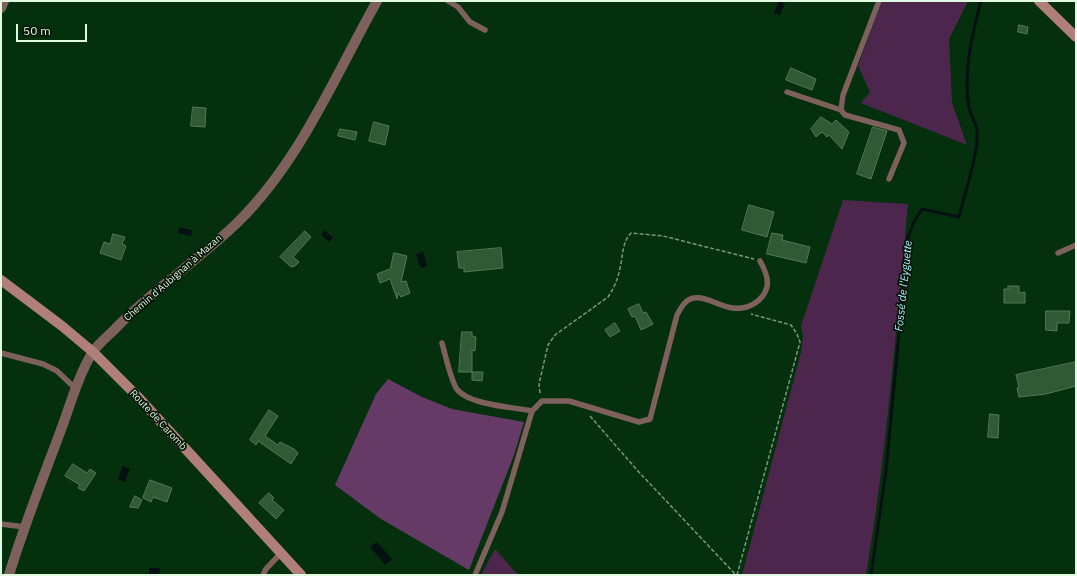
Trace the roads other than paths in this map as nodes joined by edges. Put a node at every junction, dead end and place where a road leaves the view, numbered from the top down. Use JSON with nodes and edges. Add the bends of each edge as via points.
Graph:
{"nodes":[{"id":1,"x":4,"y":1,"type":"edge"},
{"id":2,"x":378,"y":1,"type":"edge"},
{"id":3,"x":448,"y":1,"type":"edge"},
{"id":4,"x":879,"y":1,"type":"edge"},
{"id":5,"x":1038,"y":1,"type":"edge"},
{"id":6,"x":1,"y":8,"type":"edge"},
{"id":7,"x":485,"y":30,"type":"dead end"},
{"id":8,"x":1076,"y":37,"type":"edge"},
{"id":9,"x":787,"y":92,"type":"dead end"},
{"id":10,"x":841,"y":110,"type":"junction"},
{"id":11,"x":889,"y":179,"type":"dead end"},
{"id":12,"x":1076,"y":245,"type":"edge"},
{"id":13,"x":1058,"y":253,"type":"dead end"},
{"id":14,"x":760,"y":261,"type":"road end"},
{"id":15,"x":1,"y":280,"type":"edge"},
{"id":16,"x":442,"y":343,"type":"dead end"},
{"id":17,"x":93,"y":352,"type":"junction"},
{"id":18,"x":1,"y":353,"type":"edge"},
{"id":19,"x":77,"y":389,"type":"junction"},
{"id":20,"x":532,"y":411,"type":"junction"},
{"id":21,"x":1,"y":524,"type":"edge"},
{"id":22,"x":24,"y":527,"type":"junction"},
{"id":23,"x":281,"y":553,"type":"junction"},
{"id":24,"x":9,"y":575,"type":"edge"},
{"id":25,"x":263,"y":575,"type":"edge"},
{"id":26,"x":301,"y":575,"type":"edge"},
{"id":27,"x":475,"y":575,"type":"edge"}],
"edges":[{"from":1,"to":6,"type":"street"},
{"from":2,"to":17,"type":"street","name":"Chemin d'Aubignan à Mazan","via":[[343,62],[316,117],[255,204],[237,223],[133,310]]},
{"from":3,"to":7,"type":"lane","via":[[458,7],[470,22]]},
{"from":4,"to":10,"type":"lane","via":[[843,95]]},
{"from":5,"to":8,"type":"main road"},
{"from":9,"to":10,"type":"lane"},
{"from":10,"to":11,"type":"lane","via":[[845,115],[899,130],[904,143]]},
{"from":12,"to":13,"type":"lane"},
{"from":14,"to":20,"type":"lane","via":[[766,273],[768,286],[762,297],[752,306],[733,308],[704,298],[692,298],[683,304],[677,315],[650,419],[639,422],[569,401],[542,401]]},
{"from":15,"to":17,"type":"main road","name":"Route de Caromb"},
{"from":16,"to":20,"type":"lane","via":[[457,389],[473,400]]},
{"from":17,"to":19,"type":"street","name":"Chemin d'Aubignan à Mazan"},
{"from":17,"to":23,"type":"main road","name":"Route de Caromb","via":[[138,397]]},
{"from":18,"to":19,"type":"lane","via":[[57,371]]},
{"from":19,"to":22,"type":"street","name":"Chemin d'Aubignan à Mazan"},
{"from":20,"to":27,"type":"lane","via":[[502,512]]},
{"from":21,"to":22,"type":"lane"},
{"from":22,"to":24,"type":"street","name":"Chemin d'Aubignan à Mazan"},
{"from":23,"to":25,"type":"lane"},
{"from":23,"to":26,"type":"main road","name":"Route de Caromb"}]}
